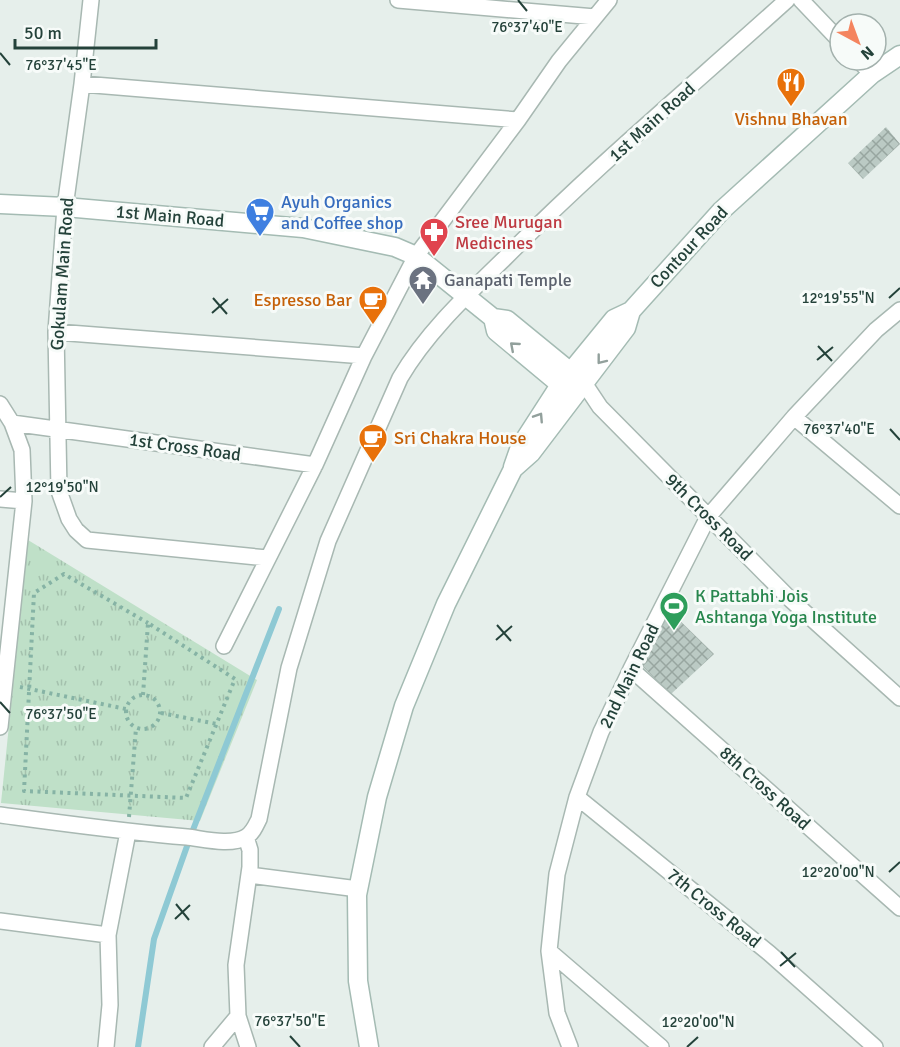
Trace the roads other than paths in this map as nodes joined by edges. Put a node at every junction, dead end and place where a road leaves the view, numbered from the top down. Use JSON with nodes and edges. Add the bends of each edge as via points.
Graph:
{"nodes":[{"id":1,"x":91,"y":0,"type":"edge"},
{"id":2,"x":398,"y":0,"type":"edge"},
{"id":3,"x":609,"y":0,"type":"edge"},
{"id":4,"x":787,"y":0,"type":"edge"},
{"id":5,"x":801,"y":0,"type":"edge"},
{"id":6,"x":595,"y":17,"type":"junction"},
{"id":7,"x":828,"y":28,"type":"edge"},
{"id":8,"x":900,"y":55,"type":"edge"},
{"id":9,"x":872,"y":74,"type":"joint"},
{"id":10,"x":82,"y":84,"type":"junction"},
{"id":11,"x":518,"y":120,"type":"junction"},
{"id":12,"x":0,"y":204,"type":"edge"},
{"id":13,"x":65,"y":207,"type":"junction"},
{"id":14,"x":416,"y":256,"type":"junction"},
{"id":15,"x":467,"y":296,"type":"junction"},
{"id":16,"x":900,"y":310,"type":"edge"},
{"id":17,"x":56,"y":332,"type":"junction"},
{"id":18,"x":364,"y":356,"type":"junction"},
{"id":19,"x":572,"y":384,"type":"junction"},
{"id":20,"x":0,"y":404,"type":"edge"},
{"id":21,"x":794,"y":417,"type":"junction"},
{"id":22,"x":12,"y":423,"type":"junction"},
{"id":23,"x":52,"y":428,"type":"junction"},
{"id":24,"x":315,"y":465,"type":"junction"},
{"id":25,"x":897,"y":498,"type":"edge"},
{"id":26,"x":0,"y":499,"type":"edge"},
{"id":27,"x":24,"y":501,"type":"junction"},
{"id":28,"x":708,"y":517,"type":"junction"},
{"id":29,"x":267,"y":558,"type":"junction"},
{"id":30,"x":6,"y":604,"type":"edge"},
{"id":31,"x":225,"y":646,"type":"dead end"},
{"id":32,"x":631,"y":669,"type":"junction"},
{"id":33,"x":900,"y":698,"type":"edge"},
{"id":34,"x":1,"y":704,"type":"edge"},
{"id":35,"x":0,"y":727,"type":"edge"},
{"id":36,"x":577,"y":797,"type":"junction"},
{"id":37,"x":0,"y":815,"type":"edge"},
{"id":38,"x":128,"y":832,"type":"junction"},
{"id":39,"x":246,"y":837,"type":"junction"},
{"id":40,"x":249,"y":875,"type":"junction"},
{"id":41,"x":358,"y":890,"type":"junction"},
{"id":42,"x":900,"y":908,"type":"edge"},
{"id":43,"x":0,"y":921,"type":"edge"},
{"id":44,"x":108,"y":934,"type":"junction"},
{"id":45,"x":549,"y":951,"type":"junction"},
{"id":46,"x":238,"y":1016,"type":"junction"},
{"id":47,"x":105,"y":1047,"type":"edge"},
{"id":48,"x":212,"y":1047,"type":"edge"},
{"id":49,"x":248,"y":1047,"type":"edge"},
{"id":50,"x":369,"y":1047,"type":"edge"},
{"id":51,"x":570,"y":1047,"type":"edge"},
{"id":52,"x":661,"y":1047,"type":"edge"},
{"id":53,"x":875,"y":1047,"type":"edge"}],
"edges":[{"from":1,"to":10,"type":"street","name":"Gokulam Main Road"},
{"from":2,"to":6,"type":"street"},
{"from":3,"to":6,"type":"street"},
{"from":4,"to":15,"type":"street","name":"1st Main Road","via":[[537,225]]},
{"from":5,"to":7,"type":"street"},
{"from":6,"to":11,"type":"street"},
{"from":8,"to":9,"type":"main road","name":"Contour Road"},
{"from":9,"to":19,"type":"main road","name":"Contour Road","via":[[721,211],[631,311],[614,320]]},
{"from":10,"to":11,"type":"street"},
{"from":10,"to":13,"type":"street","name":"Gokulam Main Road"},
{"from":11,"to":14,"type":"street"},
{"from":12,"to":13,"type":"main road","name":"1st Main Road"},
{"from":13,"to":14,"type":"main road","name":"1st Main Road","via":[[303,228]]},
{"from":13,"to":17,"type":"street","name":"Gokulam Main Road"},
{"from":14,"to":15,"type":"main road","name":"1st Main Road"},
{"from":14,"to":18,"type":"street"},
{"from":15,"to":19,"type":"main road","name":"1st Main Road","via":[[493,318],[496,331]]},
{"from":15,"to":39,"type":"street","via":[[422,345],[400,378],[328,541],[290,668],[259,819]]},
{"from":16,"to":21,"type":"street","name":"2nd Main Road"},
{"from":17,"to":18,"type":"street"},
{"from":17,"to":23,"type":"street","name":"Gokulam Main Road"},
{"from":18,"to":24,"type":"street"},
{"from":19,"to":28,"type":"street","name":"9th Cross Road","via":[[600,407]]},
{"from":19,"to":41,"type":"main road","name":"Contour Road","via":[[531,453],[513,469],[446,604],[404,706],[377,797]]},
{"from":20,"to":22,"type":"street"},
{"from":21,"to":25,"type":"street"},
{"from":21,"to":28,"type":"street","name":"2nd Main Road"},
{"from":22,"to":23,"type":"street","name":"1st Cross Road"},
{"from":22,"to":27,"type":"street","via":[[22,450]]},
{"from":23,"to":24,"type":"street","name":"1st Cross Road"},
{"from":23,"to":29,"type":"street","name":"Gokulam Main Road","via":[[59,491],[69,519],[87,540]]},
{"from":24,"to":29,"type":"street"},
{"from":26,"to":27,"type":"street"},
{"from":27,"to":30,"type":"street"},
{"from":28,"to":32,"type":"street","name":"2nd Main Road"},
{"from":28,"to":33,"type":"street","name":"9th Cross Road","via":[[791,600]]},
{"from":29,"to":31,"type":"street"},
{"from":30,"to":34,"type":"street"},
{"from":32,"to":36,"type":"street","name":"2nd Main Road","via":[[601,732]]},
{"from":32,"to":42,"type":"street","name":"8th Cross Road"},
{"from":34,"to":35,"type":"street"},
{"from":36,"to":45,"type":"street","name":"2nd Main Road","via":[[557,874]]},
{"from":36,"to":53,"type":"street","name":"7th Cross Road","via":[[769,953]]},
{"from":37,"to":38,"type":"street"},
{"from":38,"to":39,"type":"street","via":[[219,840]]},
{"from":38,"to":44,"type":"street"},
{"from":39,"to":40,"type":"street"},
{"from":40,"to":41,"type":"street"},
{"from":40,"to":46,"type":"street","via":[[236,965]]},
{"from":41,"to":50,"type":"main road","name":"Contour Road","via":[[358,981]]},
{"from":43,"to":44,"type":"street"},
{"from":44,"to":47,"type":"street","via":[[110,1005]]},
{"from":45,"to":51,"type":"street","name":"2nd Main Road","via":[[557,1013]]},
{"from":45,"to":52,"type":"street"},
{"from":46,"to":48,"type":"street"},
{"from":46,"to":49,"type":"street"}]}
